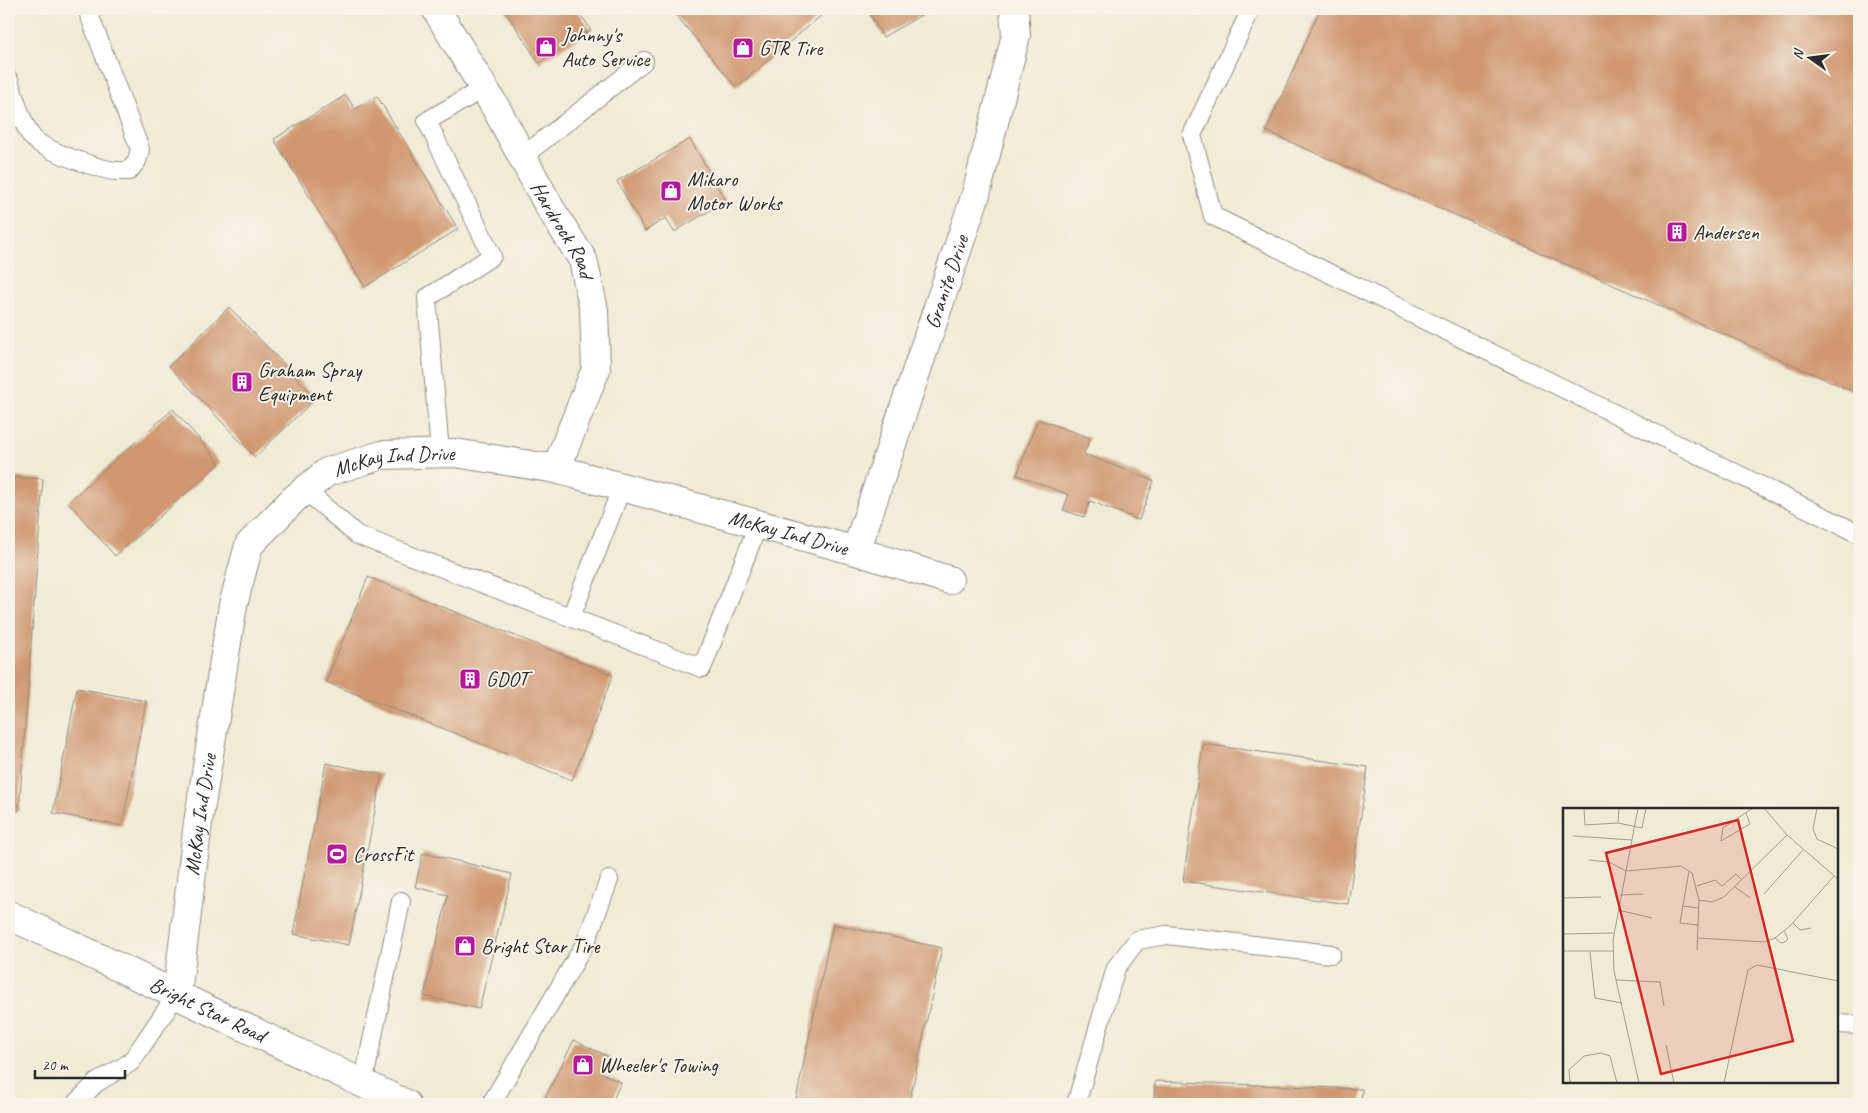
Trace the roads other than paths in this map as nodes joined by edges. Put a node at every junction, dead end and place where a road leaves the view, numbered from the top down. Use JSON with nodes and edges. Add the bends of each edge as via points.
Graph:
{"nodes":[{"id":1,"x":87,"y":9,"type":"edge"},
{"id":2,"x":436,"y":9,"type":"edge"},
{"id":3,"x":1014,"y":9,"type":"edge"},
{"id":4,"x":1251,"y":9,"type":"edge"},
{"id":5,"x":644,"y":62,"type":"dead end"},
{"id":6,"x":9,"y":80,"type":"edge"},
{"id":7,"x":484,"y":88,"type":"junction"},
{"id":8,"x":522,"y":157,"type":"junction"},
{"id":9,"x":440,"y":453,"type":"junction"},
{"id":10,"x":556,"y":469,"type":"junction"},
{"id":11,"x":622,"y":487,"type":"junction"},
{"id":12,"x":305,"y":490,"type":"junction"},
{"id":13,"x":758,"y":525,"type":"junction"},
{"id":14,"x":1859,"y":534,"type":"edge"},
{"id":15,"x":856,"y":551,"type":"junction"},
{"id":16,"x":949,"y":580,"type":"dead end"},
{"id":17,"x":571,"y":617,"type":"junction"},
{"id":18,"x":609,"y":880,"type":"dead end"},
{"id":19,"x":401,"y":901,"type":"dead end"},
{"id":20,"x":9,"y":915,"type":"edge"},
{"id":21,"x":1331,"y":954,"type":"dead end"},
{"id":22,"x":177,"y":994,"type":"junction"},
{"id":23,"x":1838,"y":1024,"type":"edge"},
{"id":24,"x":1859,"y":1025,"type":"edge"},
{"id":25,"x":363,"y":1084,"type":"junction"},
{"id":26,"x":75,"y":1104,"type":"edge"},
{"id":27,"x":406,"y":1104,"type":"edge"},
{"id":28,"x":491,"y":1104,"type":"edge"},
{"id":29,"x":1076,"y":1104,"type":"edge"}],
"edges":[{"from":1,"to":6,"type":"lane","via":[[140,149],[137,161],[129,171],[113,171],[60,154],[32,138]]},
{"from":2,"to":7,"type":"street","name":"Hardrock Road"},
{"from":3,"to":15,"type":"street","name":"Granite Drive","via":[[1016,35],[976,194]]},
{"from":4,"to":14,"type":"lane","via":[[1192,135],[1213,216]]},
{"from":5,"to":8,"type":"lane"},
{"from":7,"to":8,"type":"street","name":"Hardrock Road"},
{"from":7,"to":9,"type":"lane","via":[[427,121],[492,256],[427,298]]},
{"from":8,"to":10,"type":"street","name":"Hardrock Road","via":[[583,260],[594,310],[596,369]]},
{"from":9,"to":10,"type":"street","name":"McKay Ind Drive"},
{"from":9,"to":12,"type":"street","name":"McKay Ind Drive","via":[[382,454],[326,472]]},
{"from":10,"to":11,"type":"street","name":"McKay Ind Drive"},
{"from":11,"to":13,"type":"street","name":"McKay Ind Drive"},
{"from":11,"to":17,"type":"lane"},
{"from":12,"to":17,"type":"lane","via":[[357,535]]},
{"from":12,"to":22,"type":"street","name":"McKay Ind Drive","via":[[249,545],[232,605],[198,823]]},
{"from":13,"to":15,"type":"street","name":"McKay Ind Drive"},
{"from":13,"to":17,"type":"lane","via":[[702,668]]},
{"from":15,"to":16,"type":"street","name":"McKay Ind Drive"},
{"from":18,"to":28,"type":"lane","via":[[585,944]]},
{"from":19,"to":25,"type":"lane"},
{"from":20,"to":22,"type":"street","name":"Bright Star Road"},
{"from":21,"to":29,"type":"lane","via":[[1167,935],[1137,940],[1116,968]]},
{"from":22,"to":25,"type":"street","name":"Bright Star Road"},
{"from":22,"to":26,"type":"lane","via":[[130,1062],[96,1083]]},
{"from":23,"to":24,"type":"lane"},
{"from":25,"to":27,"type":"street","name":"Bright Star Road"}]}
